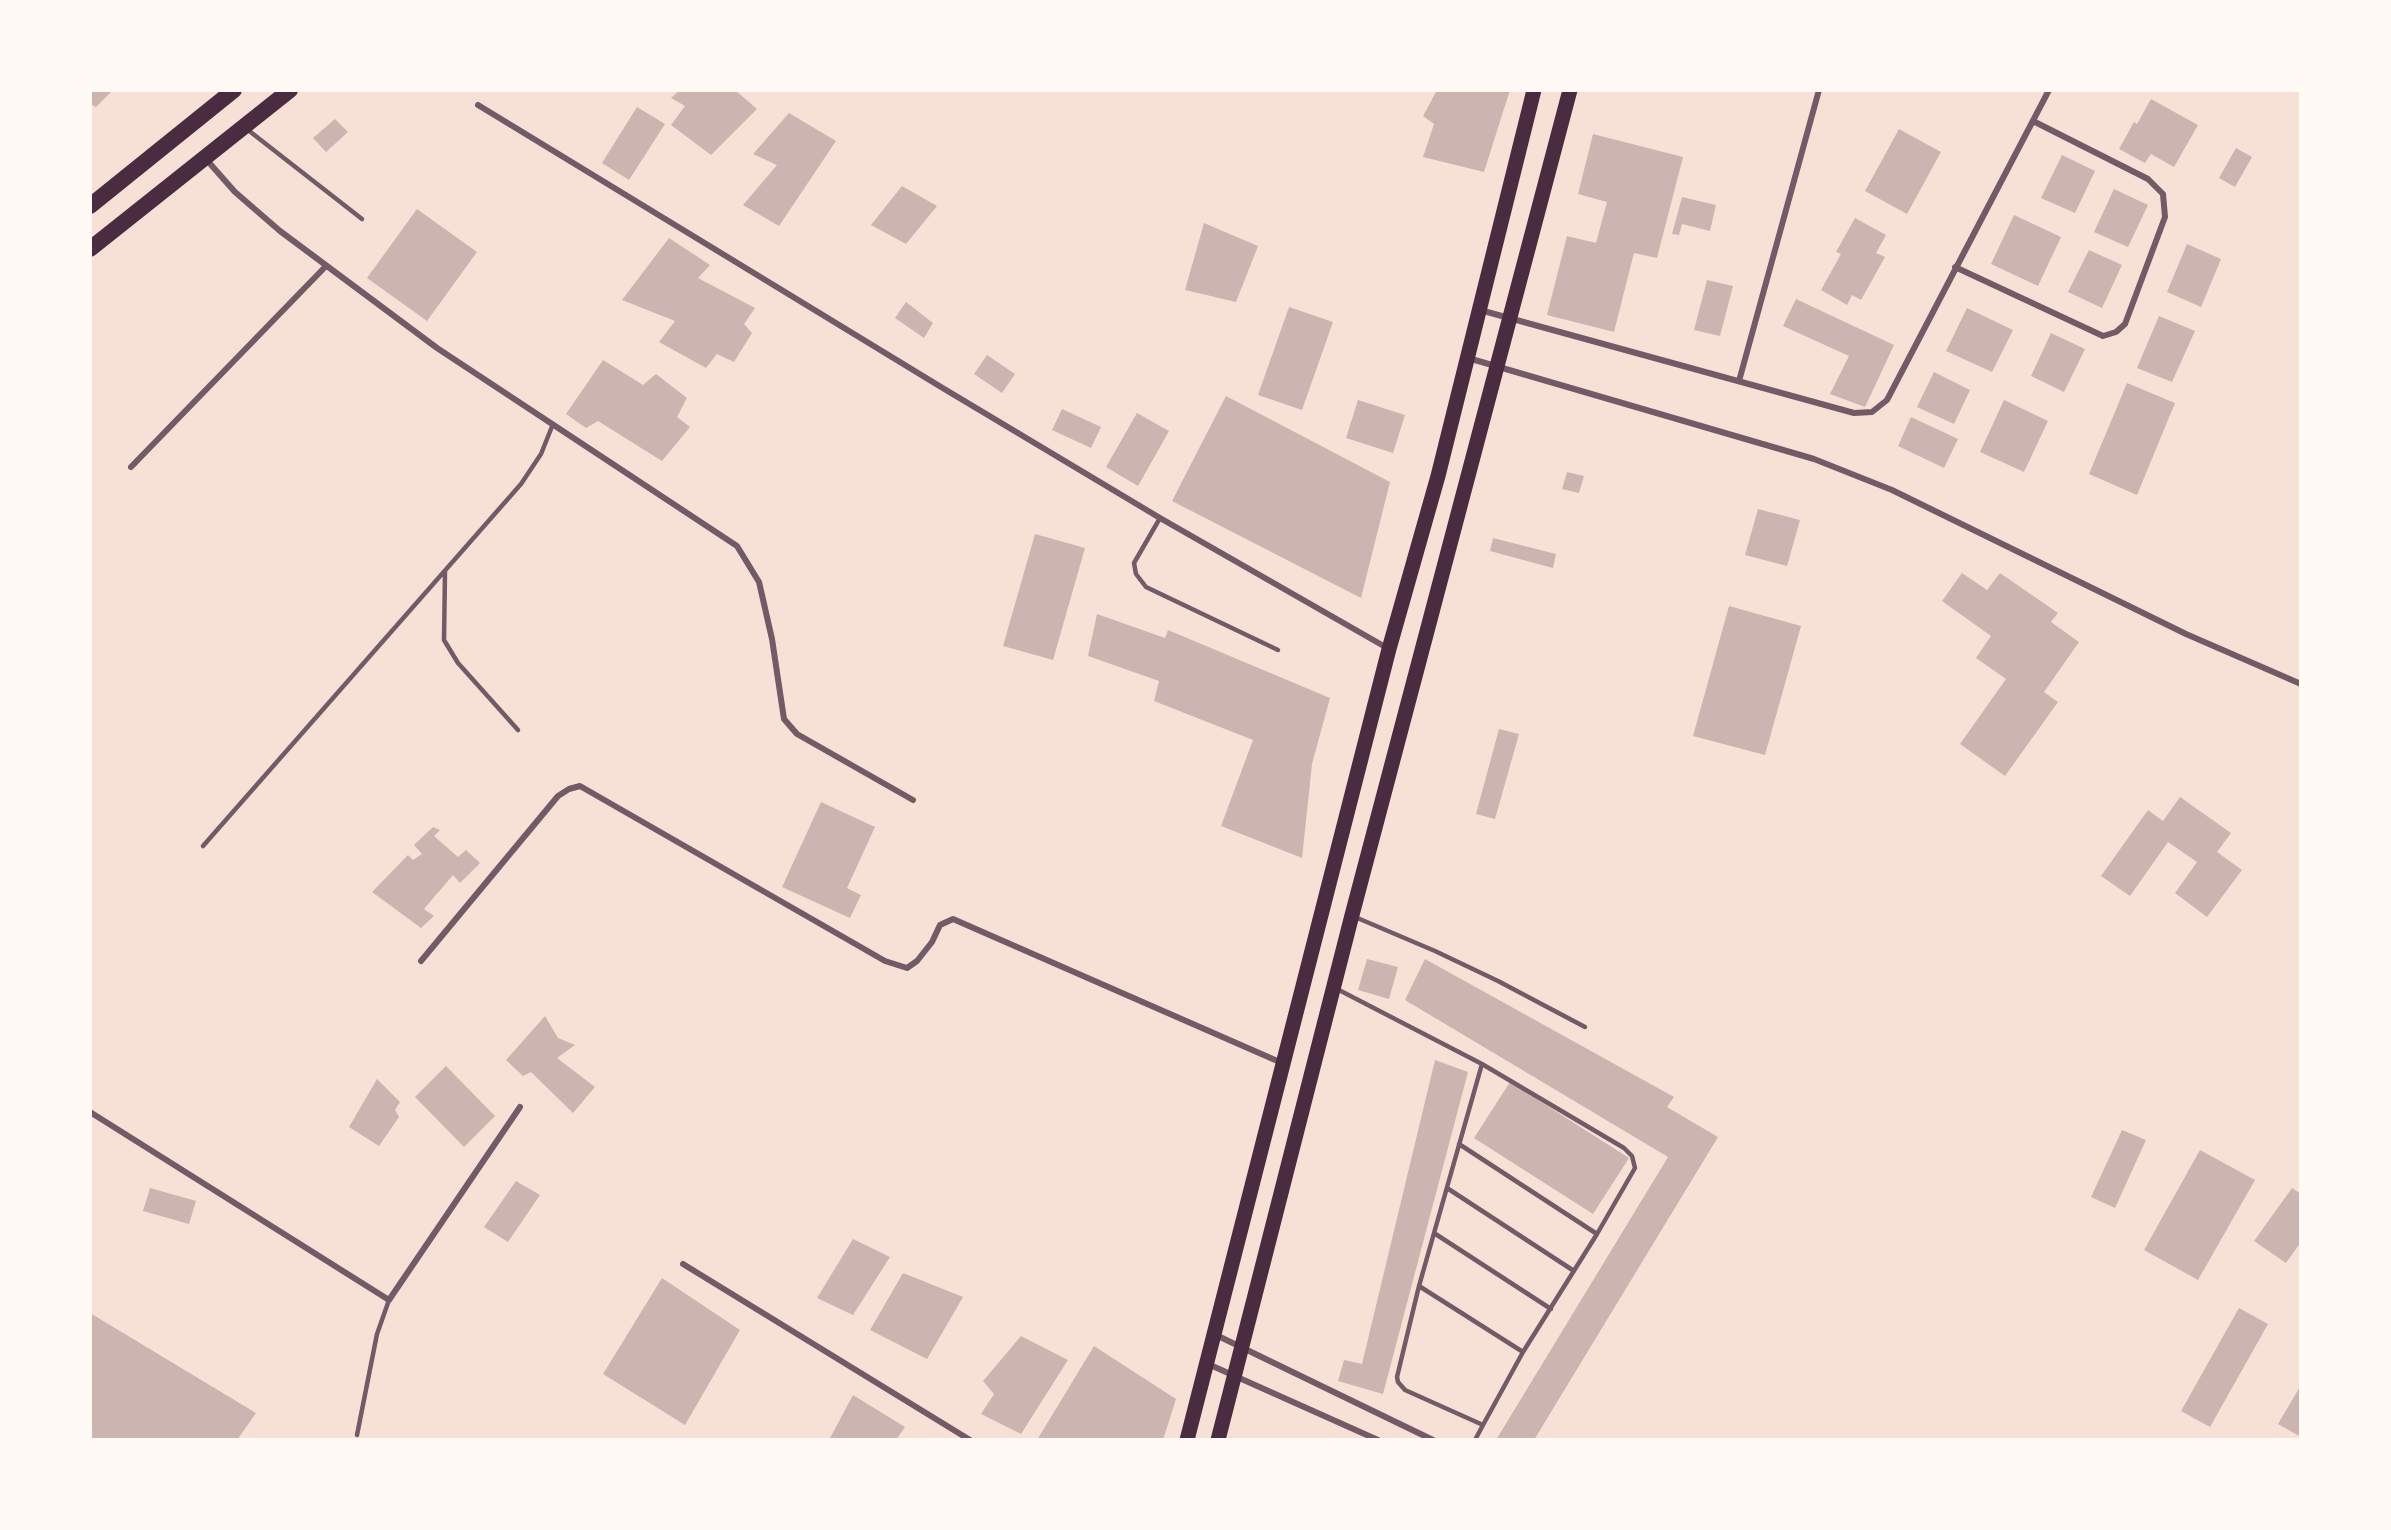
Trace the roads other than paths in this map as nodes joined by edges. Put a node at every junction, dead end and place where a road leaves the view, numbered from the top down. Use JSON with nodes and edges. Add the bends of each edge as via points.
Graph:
{"nodes":[{"id":1,"x":290,"y":90,"type":"edge"},
{"id":2,"x":1534,"y":90,"type":"edge"},
{"id":3,"x":1570,"y":90,"type":"edge"},
{"id":4,"x":1819,"y":90,"type":"edge"},
{"id":5,"x":2049,"y":90,"type":"edge"},
{"id":6,"x":228,"y":94,"type":"edge"},
{"id":7,"x":478,"y":105,"type":"dead end"},
{"id":8,"x":2033,"y":121,"type":"junction"},
{"id":9,"x":244,"y":126,"type":"junction"},
{"id":10,"x":204,"y":157,"type":"junction"},
{"id":11,"x":90,"y":206,"type":"edge"},
{"id":12,"x":362,"y":219,"type":"dead end"},
{"id":13,"x":90,"y":249,"type":"edge"},
{"id":14,"x":326,"y":266,"type":"junction"},
{"id":15,"x":1955,"y":267,"type":"junction"},
{"id":16,"x":1480,"y":310,"type":"junction"},
{"id":17,"x":1508,"y":318,"type":"junction"},
{"id":18,"x":1467,"y":358,"type":"junction"},
{"id":19,"x":1496,"y":365,"type":"junction"},
{"id":20,"x":1739,"y":381,"type":"junction"},
{"id":21,"x":553,"y":424,"type":"junction"},
{"id":22,"x":131,"y":467,"type":"dead end"},
{"id":23,"x":1160,"y":518,"type":"junction"},
{"id":24,"x":445,"y":572,"type":"junction"},
{"id":25,"x":1389,"y":649,"type":"junction"},
{"id":26,"x":1278,"y":650,"type":"dead end"},
{"id":27,"x":2301,"y":684,"type":"edge"},
{"id":28,"x":518,"y":730,"type":"dead end"},
{"id":29,"x":913,"y":800,"type":"dead end"},
{"id":30,"x":203,"y":846,"type":"dead end"},
{"id":31,"x":1352,"y":915,"type":"junction"},
{"id":32,"x":421,"y":961,"type":"dead end"},
{"id":33,"x":1335,"y":988,"type":"junction"},
{"id":34,"x":1586,"y":1027,"type":"dead end"},
{"id":35,"x":1283,"y":1063,"type":"junction"},
{"id":36,"x":1482,"y":1064,"type":"junction"},
{"id":37,"x":520,"y":1107,"type":"dead end"},
{"id":38,"x":90,"y":1112,"type":"edge"},
{"id":39,"x":1459,"y":1144,"type":"junction"},
{"id":40,"x":1447,"y":1188,"type":"junction"},
{"id":41,"x":1434,"y":1233,"type":"junction"},
{"id":42,"x":1597,"y":1234,"type":"junction"},
{"id":43,"x":683,"y":1264,"type":"dead end"},
{"id":44,"x":1574,"y":1271,"type":"junction"},
{"id":45,"x":1419,"y":1286,"type":"junction"},
{"id":46,"x":389,"y":1300,"type":"junction"},
{"id":47,"x":1551,"y":1309,"type":"junction"},
{"id":48,"x":1214,"y":1334,"type":"junction"},
{"id":49,"x":1241,"y":1348,"type":"junction"},
{"id":50,"x":1523,"y":1352,"type":"junction"},
{"id":51,"x":1207,"y":1363,"type":"junction"},
{"id":52,"x":1234,"y":1376,"type":"junction"},
{"id":53,"x":1483,"y":1425,"type":"junction"},
{"id":54,"x":357,"y":1435,"type":"dead end"},
{"id":55,"x":969,"y":1440,"type":"edge"},
{"id":56,"x":1187,"y":1440,"type":"edge"},
{"id":57,"x":1218,"y":1440,"type":"edge"},
{"id":58,"x":1378,"y":1440,"type":"edge"},
{"id":59,"x":1433,"y":1440,"type":"edge"},
{"id":60,"x":1475,"y":1440,"type":"edge"}],
"edges":[{"from":1,"to":9,"type":"highway"},
{"from":2,"to":16,"type":"main road"},
{"from":3,"to":17,"type":"main road"},
{"from":4,"to":20,"type":"street"},
{"from":5,"to":8,"type":"street"},
{"from":6,"to":11,"type":"highway"},
{"from":7,"to":23,"type":"street"},
{"from":8,"to":15,"type":"street"},
{"from":8,"to":15,"type":"street","via":[[2148,179],[2163,194],[2165,218],[2125,324],[2103,336]]},
{"from":9,"to":10,"type":"highway"},
{"from":9,"to":12,"type":"lane"},
{"from":10,"to":13,"type":"highway"},
{"from":10,"to":14,"type":"street","via":[[257,212]]},
{"from":14,"to":21,"type":"street","via":[[437,348]]},
{"from":14,"to":22,"type":"street"},
{"from":15,"to":20,"type":"street","via":[[1887,400],[1872,412],[1854,413]]},
{"from":16,"to":17,"type":"street"},
{"from":16,"to":18,"type":"main road"},
{"from":17,"to":19,"type":"main road"},
{"from":17,"to":20,"type":"street"},
{"from":18,"to":19,"type":"street"},
{"from":18,"to":25,"type":"main road"},
{"from":19,"to":27,"type":"street","via":[[1814,459],[1892,490],[2186,634]]},
{"from":19,"to":31,"type":"main road"},
{"from":21,"to":24,"type":"lane","via":[[542,454],[521,484]]},
{"from":21,"to":29,"type":"street","via":[[737,546],[759,582],[784,718],[797,734]]},
{"from":23,"to":25,"type":"street"},
{"from":23,"to":26,"type":"lane","via":[[1134,563],[1136,574],[1146,587]]},
{"from":24,"to":28,"type":"lane","via":[[444,640],[458,663]]},
{"from":24,"to":30,"type":"lane"},
{"from":25,"to":35,"type":"main road"},
{"from":31,"to":33,"type":"main road"},
{"from":31,"to":34,"type":"lane","via":[[1445,956]]},
{"from":32,"to":35,"type":"street","via":[[558,796],[580,786],[885,961],[907,968],[932,942],[940,925],[953,919]]},
{"from":33,"to":36,"type":"lane"},
{"from":33,"to":49,"type":"main road"},
{"from":35,"to":48,"type":"main road"},
{"from":36,"to":39,"type":"lane"},
{"from":36,"to":42,"type":"lane","via":[[1632,1156],[1633,1173]]},
{"from":37,"to":46,"type":"street"},
{"from":38,"to":46,"type":"street"},
{"from":39,"to":40,"type":"lane"},
{"from":39,"to":42,"type":"lane"},
{"from":40,"to":41,"type":"lane"},
{"from":40,"to":44,"type":"lane"},
{"from":41,"to":45,"type":"lane"},
{"from":41,"to":47,"type":"lane"},
{"from":42,"to":44,"type":"lane"},
{"from":43,"to":55,"type":"street"},
{"from":44,"to":47,"type":"lane"},
{"from":45,"to":50,"type":"lane"},
{"from":45,"to":53,"type":"lane","via":[[1398,1382],[1405,1390]]},
{"from":46,"to":54,"type":"lane","via":[[377,1334]]},
{"from":47,"to":50,"type":"lane"},
{"from":48,"to":49,"type":"street"},
{"from":48,"to":51,"type":"main road"},
{"from":49,"to":52,"type":"main road"},
{"from":49,"to":59,"type":"street"},
{"from":50,"to":53,"type":"lane"},
{"from":51,"to":52,"type":"street"},
{"from":51,"to":56,"type":"main road"},
{"from":52,"to":57,"type":"main road"},
{"from":52,"to":58,"type":"street"},
{"from":53,"to":60,"type":"lane"}]}
